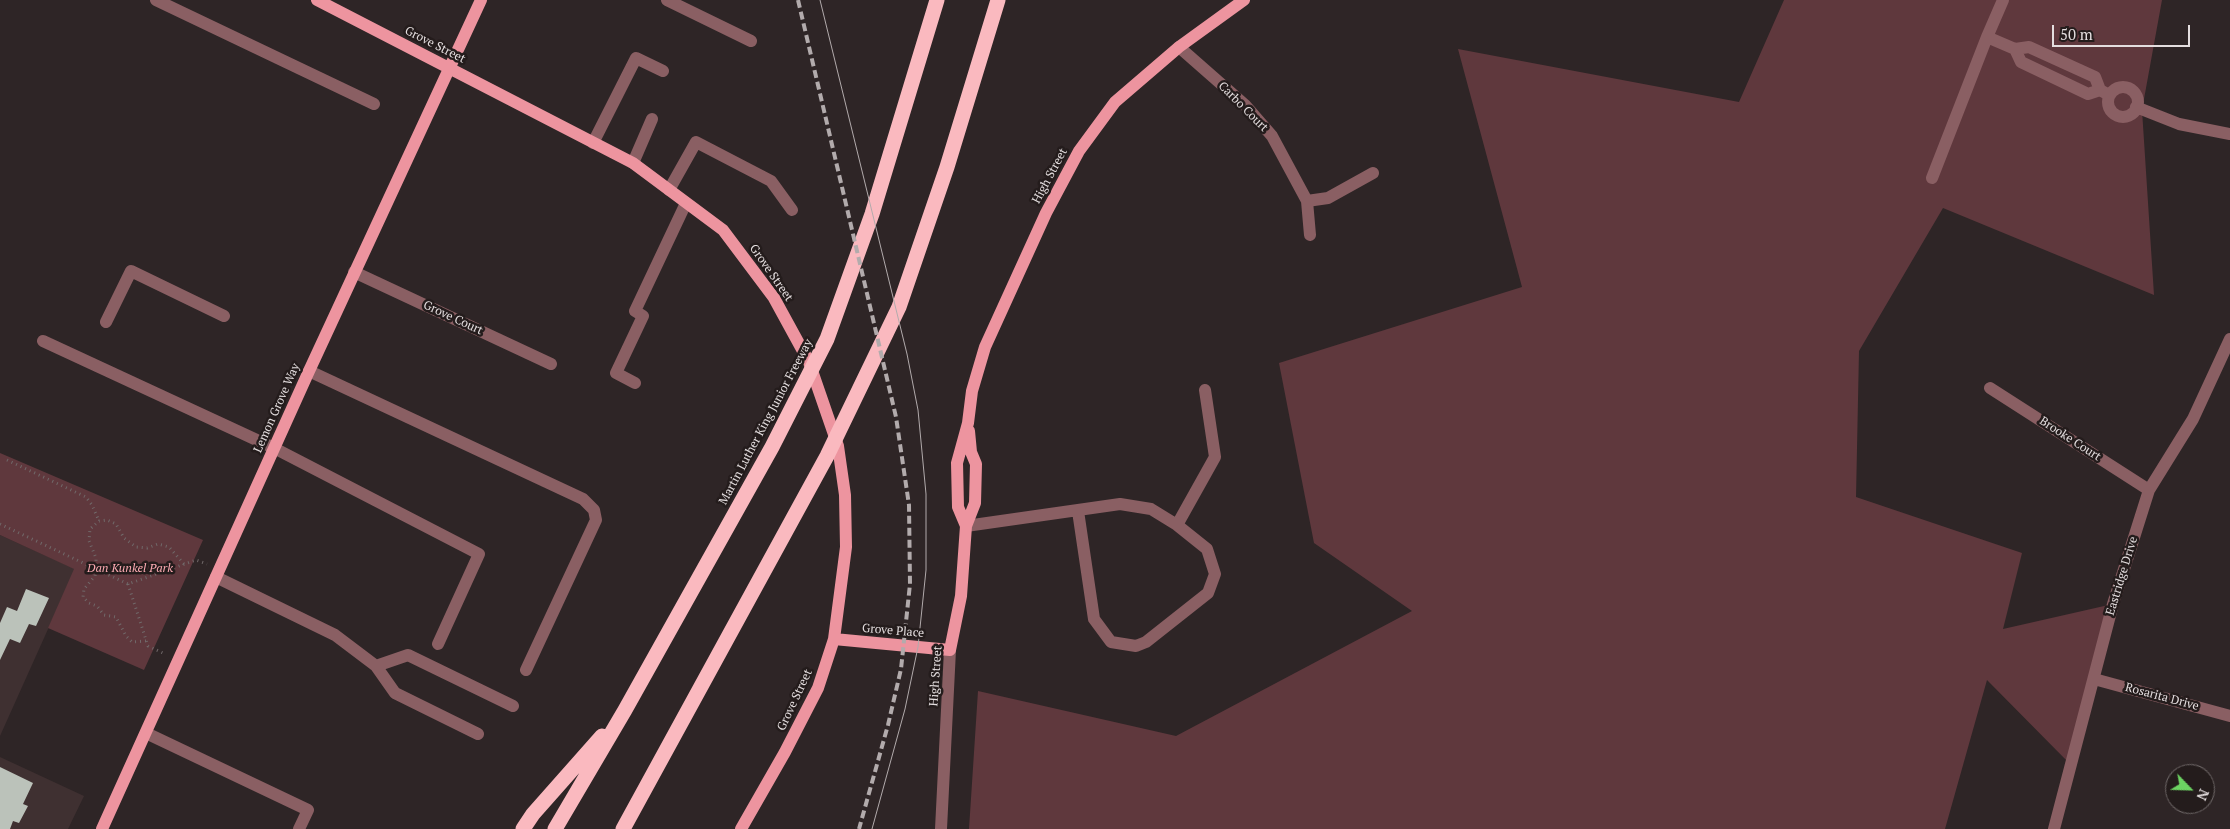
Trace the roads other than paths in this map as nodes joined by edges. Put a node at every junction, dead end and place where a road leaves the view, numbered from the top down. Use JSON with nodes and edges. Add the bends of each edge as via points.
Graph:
{"nodes":[{"id":1,"x":156,"y":0,"type":"edge"},
{"id":2,"x":317,"y":0,"type":"edge"},
{"id":3,"x":480,"y":0,"type":"edge"},
{"id":4,"x":667,"y":0,"type":"edge"},
{"id":5,"x":937,"y":0,"type":"edge"},
{"id":6,"x":998,"y":0,"type":"edge"},
{"id":7,"x":1244,"y":0,"type":"edge"},
{"id":8,"x":2003,"y":0,"type":"edge"},
{"id":9,"x":1987,"y":37,"type":"junction"},
{"id":10,"x":750,"y":41,"type":"dead end"},
{"id":11,"x":1179,"y":47,"type":"junction"},
{"id":12,"x":2015,"y":49,"type":"junction"},
{"id":13,"x":449,"y":67,"type":"junction"},
{"id":14,"x":662,"y":71,"type":"dead end"},
{"id":15,"x":2105,"y":92,"type":"junction"},
{"id":16,"x":374,"y":104,"type":"dead end"},
{"id":17,"x":2136,"y":108,"type":"junction"},
{"id":18,"x":652,"y":119,"type":"dead end"},
{"id":19,"x":2230,"y":134,"type":"edge"},
{"id":20,"x":593,"y":143,"type":"junction"},
{"id":21,"x":633,"y":163,"type":"junction"},
{"id":22,"x":1373,"y":173,"type":"dead end"},
{"id":23,"x":1932,"y":178,"type":"dead end"},
{"id":24,"x":669,"y":190,"type":"junction"},
{"id":25,"x":1307,"y":201,"type":"junction"},
{"id":26,"x":686,"y":203,"type":"junction"},
{"id":27,"x":792,"y":210,"type":"dead end"},
{"id":28,"x":1310,"y":235,"type":"dead end"},
{"id":29,"x":354,"y":272,"type":"junction"},
{"id":30,"x":224,"y":316,"type":"dead end"},
{"id":31,"x":106,"y":322,"type":"dead end"},
{"id":32,"x":2230,"y":339,"type":"edge"},
{"id":33,"x":43,"y":341,"type":"dead end"},
{"id":34,"x":551,"y":364,"type":"dead end"},
{"id":35,"x":309,"y":371,"type":"junction"},
{"id":36,"x":635,"y":383,"type":"dead end"},
{"id":37,"x":1990,"y":388,"type":"dead end"},
{"id":38,"x":1205,"y":390,"type":"dead end"},
{"id":39,"x":968,"y":423,"type":"junction"},
{"id":40,"x":274,"y":448,"type":"junction"},
{"id":41,"x":2149,"y":490,"type":"junction"},
{"id":42,"x":1078,"y":511,"type":"junction"},
{"id":43,"x":1177,"y":525,"type":"junction"},
{"id":44,"x":966,"y":526,"type":"junction"},
{"id":45,"x":217,"y":573,"type":"junction"},
{"id":46,"x":834,"y":639,"type":"junction"},
{"id":47,"x":438,"y":644,"type":"dead end"},
{"id":48,"x":950,"y":650,"type":"junction"},
{"id":49,"x":376,"y":666,"type":"junction"},
{"id":50,"x":526,"y":670,"type":"dead end"},
{"id":51,"x":2094,"y":679,"type":"junction"},
{"id":52,"x":513,"y":706,"type":"dead end"},
{"id":53,"x":625,"y":710,"type":"junction"},
{"id":54,"x":2230,"y":716,"type":"edge"},
{"id":55,"x":146,"y":733,"type":"junction"},
{"id":56,"x":478,"y":734,"type":"dead end"},
{"id":57,"x":102,"y":829,"type":"edge"},
{"id":58,"x":299,"y":829,"type":"edge"},
{"id":59,"x":523,"y":829,"type":"edge"},
{"id":60,"x":555,"y":829,"type":"edge"},
{"id":61,"x":623,"y":829,"type":"edge"},
{"id":62,"x":741,"y":829,"type":"edge"},
{"id":63,"x":941,"y":829,"type":"edge"},
{"id":64,"x":2054,"y":829,"type":"edge"}],
"edges":[{"from":1,"to":16,"type":"street"},
{"from":2,"to":13,"type":"main road","name":"Grove Street"},
{"from":3,"to":13,"type":"main road","name":"Lemon Grove Way"},
{"from":4,"to":10,"type":"street"},
{"from":5,"to":53,"type":"highway","name":"Martin Luther King Junior Freeway","via":[[872,214],[827,339],[772,447]]},
{"from":6,"to":61,"type":"highway","via":[[947,167],[899,307],[827,456]]},
{"from":7,"to":11,"type":"main road","name":"High Street"},
{"from":8,"to":9,"type":"street"},
{"from":9,"to":12,"type":"street"},
{"from":9,"to":23,"type":"street"},
{"from":11,"to":25,"type":"street","name":"Carbo Court","via":[[1245,105],[1272,136]]},
{"from":11,"to":39,"type":"main road","name":"High Street","via":[[1115,102],[1079,151],[1046,213],[985,347],[972,391]]},
{"from":12,"to":15,"type":"street","via":[[2029,47],[2095,77]]},
{"from":12,"to":15,"type":"street","via":[[2021,62],[2079,90],[2088,94]]},
{"from":13,"to":20,"type":"main road","name":"Grove Street"},
{"from":13,"to":29,"type":"main road","name":"Lemon Grove Way"},
{"from":14,"to":20,"type":"street","via":[[636,58]]},
{"from":15,"to":17,"type":"street","via":[[2121,87],[2131,89],[2137,98]]},
{"from":15,"to":17,"type":"street","via":[[2108,105],[2117,116],[2130,115]]},
{"from":17,"to":19,"type":"street","via":[[2179,124]]},
{"from":18,"to":21,"type":"street"},
{"from":20,"to":21,"type":"main road","name":"Grove Street"},
{"from":21,"to":24,"type":"main road","name":"Grove Street"},
{"from":22,"to":25,"type":"street","via":[[1328,198]]},
{"from":24,"to":26,"type":"main road","name":"Grove Street"},
{"from":24,"to":27,"type":"street","via":[[696,142],[771,181]]},
{"from":25,"to":28,"type":"street","name":"Carbo Court"},
{"from":26,"to":36,"type":"street","via":[[635,311],[643,316],[616,373]]},
{"from":26,"to":46,"type":"main road","name":"Grove Street","via":[[723,230],[774,298],[809,362],[838,446],[845,495],[846,547]]},
{"from":29,"to":34,"type":"street","name":"Grove Court"},
{"from":29,"to":35,"type":"main road","name":"Lemon Grove Way"},
{"from":30,"to":31,"type":"street","via":[[131,271]]},
{"from":32,"to":41,"type":"street","name":"Eastridge Drive","via":[[2193,419]]},
{"from":33,"to":40,"type":"street"},
{"from":35,"to":40,"type":"main road","name":"Lemon Grove Way"},
{"from":35,"to":50,"type":"street","via":[[583,499],[594,510],[596,520]]},
{"from":37,"to":41,"type":"street","name":"Brooke Court"},
{"from":38,"to":43,"type":"street","via":[[1215,457]]},
{"from":39,"to":44,"type":"main road","name":"High Street","via":[[977,478],[975,503]]},
{"from":39,"to":44,"type":"main road","name":"High Street","via":[[957,462],[958,507]]},
{"from":40,"to":45,"type":"main road","name":"Lemon Grove Way"},
{"from":40,"to":47,"type":"street","via":[[479,554]]},
{"from":41,"to":51,"type":"street","name":"Eastridge Drive","via":[[2113,604]]},
{"from":42,"to":43,"type":"street","via":[[1120,504],[1151,509]]},
{"from":42,"to":43,"type":"street","via":[[1094,619],[1111,642],[1136,646],[1146,642],[1208,592],[1215,574],[1207,549]]},
{"from":42,"to":44,"type":"street"},
{"from":44,"to":48,"type":"main road","name":"High Street","via":[[961,596]]},
{"from":45,"to":49,"type":"street","via":[[334,635]]},
{"from":45,"to":55,"type":"main road","name":"Lemon Grove Way"},
{"from":46,"to":48,"type":"main road","name":"Grove Place"},
{"from":46,"to":62,"type":"main road","name":"Grove Street","via":[[818,688]]},
{"from":48,"to":63,"type":"street","name":"High Street"},
{"from":49,"to":52,"type":"street","via":[[408,655]]},
{"from":49,"to":56,"type":"street","via":[[395,693]]},
{"from":51,"to":54,"type":"street","name":"Rosarita Drive"},
{"from":51,"to":64,"type":"street","name":"Eastridge Drive"},
{"from":53,"to":59,"type":"highway","via":[[532,814]]},
{"from":53,"to":60,"type":"highway","name":"Martin Luther King Junior Freeway"},
{"from":55,"to":57,"type":"main road","name":"Lemon Grove Way"},
{"from":55,"to":58,"type":"street","via":[[308,810]]}]}
